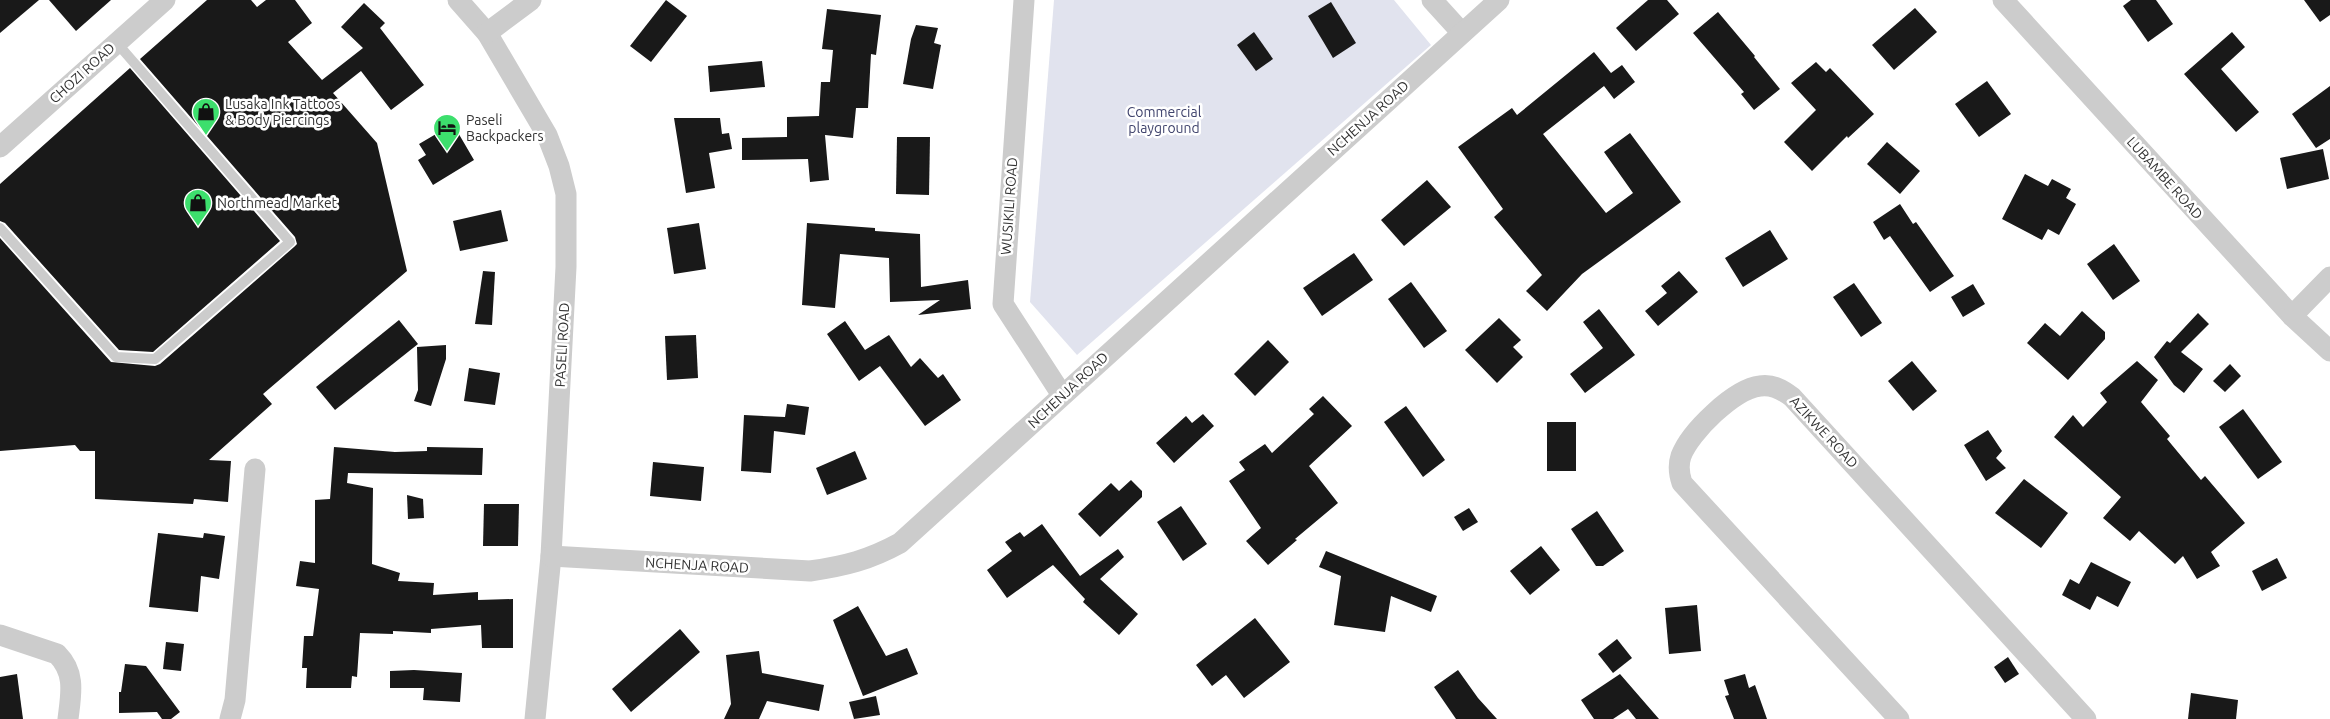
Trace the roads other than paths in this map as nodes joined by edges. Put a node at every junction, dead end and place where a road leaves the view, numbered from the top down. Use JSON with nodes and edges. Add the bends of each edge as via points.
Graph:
{"nodes":[{"id":1,"x":166,"y":0,"type":"edge"},
{"id":2,"x":458,"y":0,"type":"edge"},
{"id":3,"x":531,"y":0,"type":"edge"},
{"id":4,"x":1024,"y":0,"type":"edge"},
{"id":5,"x":1432,"y":0,"type":"edge"},
{"id":6,"x":1499,"y":0,"type":"edge"},
{"id":7,"x":2003,"y":0,"type":"edge"},
{"id":8,"x":487,"y":33,"type":"junction"},
{"id":9,"x":1462,"y":33,"type":"junction"},
{"id":10,"x":116,"y":42,"type":"junction"},
{"id":11,"x":0,"y":147,"type":"edge"},
{"id":12,"x":0,"y":228,"type":"edge"},
{"id":13,"x":2330,"y":277,"type":"edge"},
{"id":14,"x":2292,"y":316,"type":"junction"},
{"id":15,"x":2330,"y":351,"type":"edge"},
{"id":16,"x":1062,"y":395,"type":"junction"},
{"id":17,"x":255,"y":469,"type":"dead end"},
{"id":18,"x":551,"y":556,"type":"junction"},
{"id":19,"x":0,"y":635,"type":"edge"},
{"id":20,"x":68,"y":719,"type":"edge"},
{"id":21,"x":230,"y":719,"type":"edge"},
{"id":22,"x":535,"y":719,"type":"edge"},
{"id":23,"x":1899,"y":719,"type":"edge"},
{"id":24,"x":2086,"y":719,"type":"edge"}],
"edges":[{"from":1,"to":10,"type":"street","name":"CHOZI ROAD"},
{"from":2,"to":8,"type":"street","name":"PASELI ROAD"},
{"from":3,"to":8,"type":"street"},
{"from":4,"to":16,"type":"street","name":"WUSIKILI ROAD","via":[[1003,304]]},
{"from":5,"to":9,"type":"street"},
{"from":6,"to":9,"type":"street","name":"NCHENJA ROAD"},
{"from":7,"to":14,"type":"street","name":"LUBAMBE ROAD"},
{"from":8,"to":18,"type":"street","name":"PASELI ROAD","via":[[547,135],[566,194],[566,266]]},
{"from":9,"to":16,"type":"street","name":"NCHENJA ROAD"},
{"from":10,"to":11,"type":"street","name":"CHOZI ROAD"},
{"from":10,"to":12,"type":"lane","via":[[290,242],[155,359],[116,357]]},
{"from":13,"to":14,"type":"street"},
{"from":14,"to":15,"type":"street","name":"LUBAMBE ROAD"},
{"from":16,"to":18,"type":"street","name":"NCHENJA ROAD","via":[[914,532],[874,557],[848,566],[810,571]]},
{"from":17,"to":21,"type":"street","via":[[235,700]]},
{"from":18,"to":22,"type":"street","name":"PASELI ROAD"},
{"from":19,"to":20,"type":"street","via":[[57,654],[63,660],[72,680]]},
{"from":23,"to":24,"type":"street","name":"AZIKWE ROAD","via":[[1686,489],[1679,476],[1680,458],[1687,444],[1718,410],[1740,394],[1759,386],[1771,386],[1792,397]]}]}
